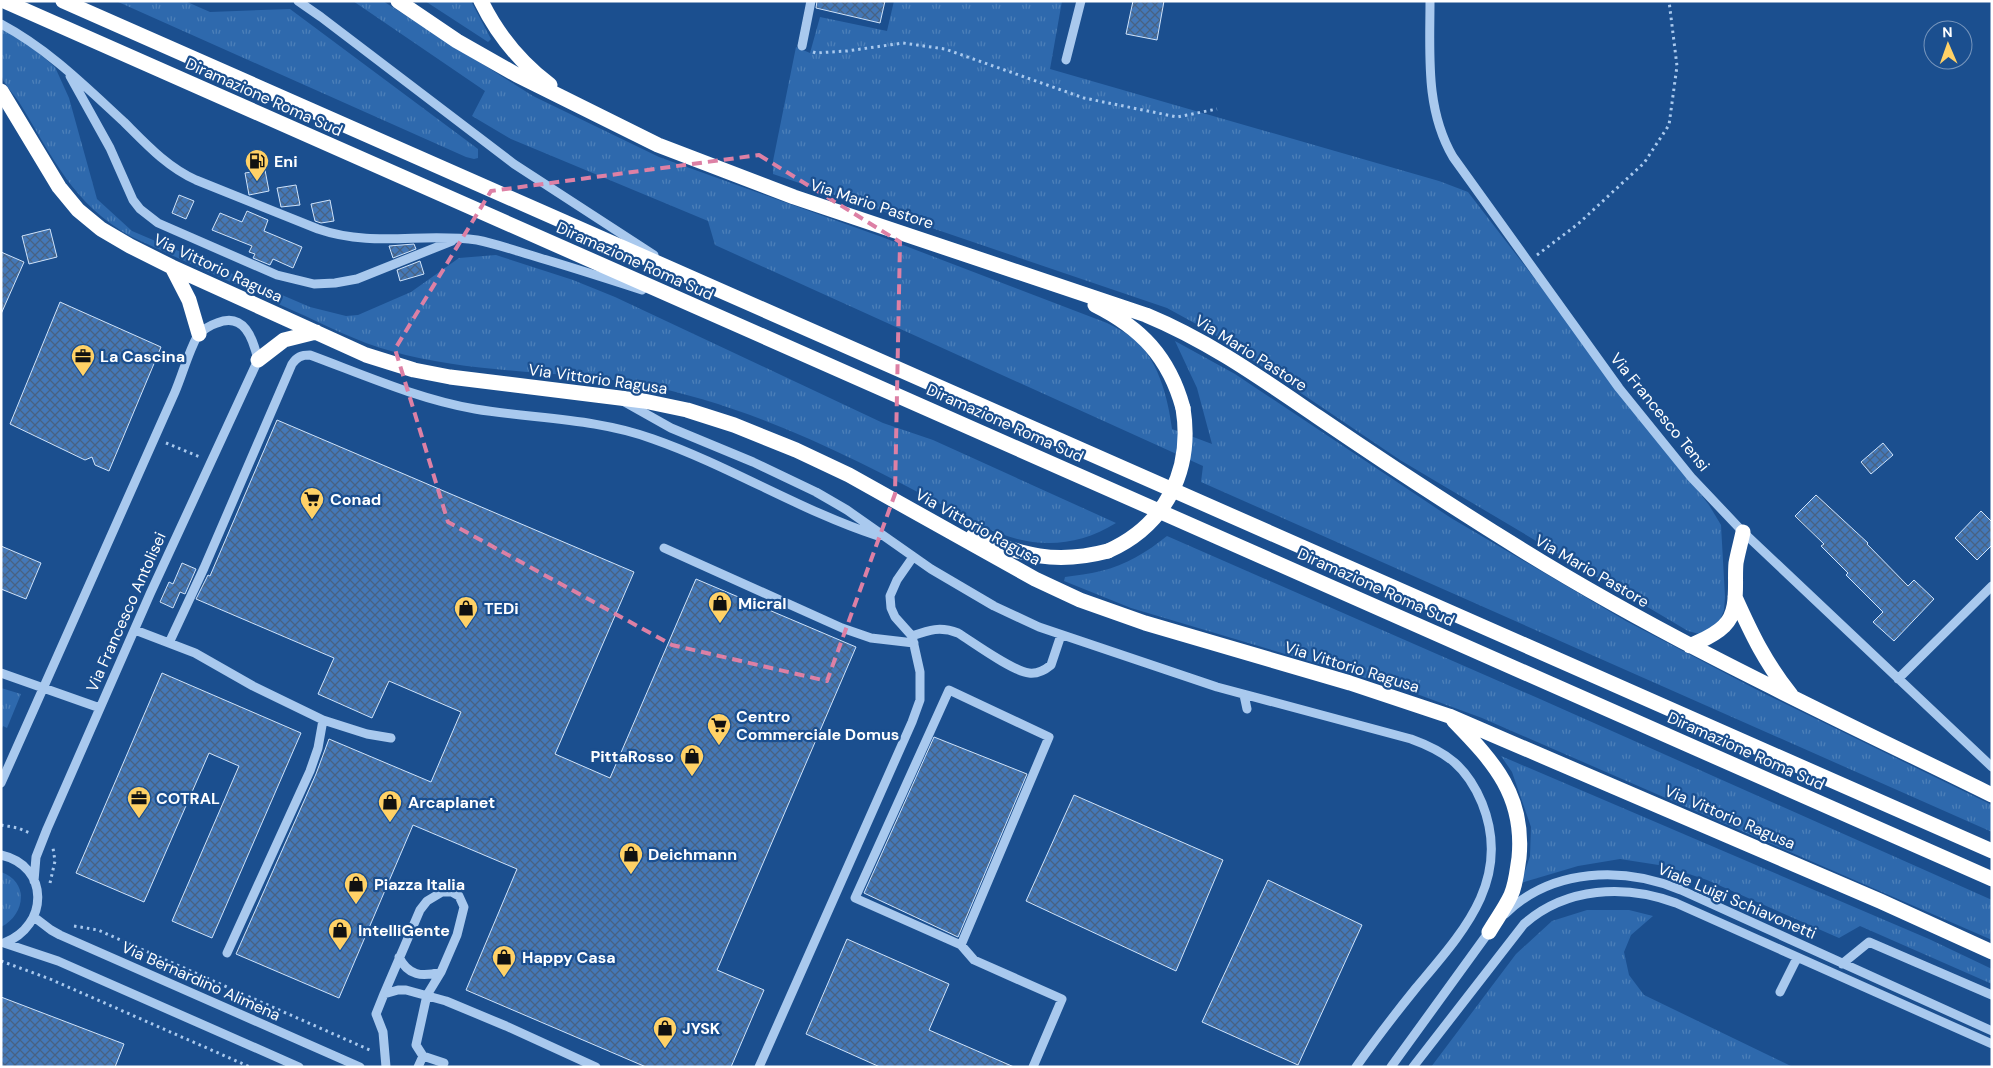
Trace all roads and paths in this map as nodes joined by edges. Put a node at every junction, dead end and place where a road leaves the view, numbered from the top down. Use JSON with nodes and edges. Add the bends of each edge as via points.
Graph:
{"nodes":[{"id":1,"x":4,"y":1,"type":"edge"},
{"id":2,"x":63,"y":1,"type":"edge"},
{"id":3,"x":298,"y":1,"type":"edge"},
{"id":4,"x":398,"y":1,"type":"edge"},
{"id":5,"x":481,"y":1,"type":"edge"},
{"id":6,"x":811,"y":1,"type":"edge"},
{"id":7,"x":1080,"y":1,"type":"edge"},
{"id":8,"x":1430,"y":1,"type":"edge"},
{"id":9,"x":1669,"y":1,"type":"edge"},
{"id":10,"x":1,"y":24,"type":"edge"},
{"id":11,"x":802,"y":46,"type":"joint"},
{"id":12,"x":1066,"y":60,"type":"dead end"},
{"id":13,"x":65,"y":67,"type":"junction"},
{"id":14,"x":1,"y":91,"type":"edge"},
{"id":15,"x":579,"y":107,"type":"junction"},
{"id":16,"x":1217,"y":109,"type":"dead end"},
{"id":17,"x":459,"y":238,"type":"junction"},
{"id":18,"x":1528,"y":263,"type":"junction"},
{"id":19,"x":172,"y":267,"type":"junction"},
{"id":20,"x":1052,"y":283,"type":"junction"},
{"id":21,"x":750,"y":304,"type":"junction"},
{"id":22,"x":692,"y":305,"type":"junction"},
{"id":23,"x":316,"y":332,"type":"junction"},
{"id":24,"x":199,"y":334,"type":"junction"},
{"id":25,"x":258,"y":360,"type":"junction"},
{"id":26,"x":618,"y":398,"type":"junction"},
{"id":27,"x":163,"y":442,"type":"dead end"},
{"id":28,"x":201,"y":458,"type":"dead end"},
{"id":29,"x":932,"y":521,"type":"junction"},
{"id":30,"x":1743,"y":532,"type":"junction"},
{"id":31,"x":888,"y":540,"type":"junction"},
{"id":32,"x":664,"y":548,"type":"dead end"},
{"id":33,"x":913,"y":557,"type":"junction"},
{"id":34,"x":1992,"y":586,"type":"edge"},
{"id":35,"x":1735,"y":597,"type":"junction"},
{"id":36,"x":135,"y":630,"type":"junction"},
{"id":37,"x":1061,"y":635,"type":"junction"},
{"id":38,"x":913,"y":640,"type":"junction"},
{"id":39,"x":169,"y":643,"type":"junction"},
{"id":40,"x":1690,"y":646,"type":"junction"},
{"id":41,"x":1,"y":673,"type":"edge"},
{"id":42,"x":1898,"y":679,"type":"junction"},
{"id":43,"x":43,"y":687,"type":"junction"},
{"id":44,"x":1244,"y":695,"type":"junction"},
{"id":45,"x":1793,"y":698,"type":"junction"},
{"id":46,"x":100,"y":708,"type":"junction"},
{"id":47,"x":1247,"y":709,"type":"dead end"},
{"id":48,"x":1449,"y":716,"type":"junction"},
{"id":49,"x":323,"y":720,"type":"junction"},
{"id":50,"x":391,"y":738,"type":"dead end"},
{"id":51,"x":1992,"y":767,"type":"edge"},
{"id":52,"x":1,"y":783,"type":"edge"},
{"id":53,"x":1992,"y":795,"type":"edge"},
{"id":54,"x":1,"y":824,"type":"edge"},
{"id":55,"x":43,"y":838,"type":"junction"},
{"id":56,"x":1992,"y":852,"type":"edge"},
{"id":57,"x":1,"y":855,"type":"edge"},
{"id":58,"x":1992,"y":879,"type":"edge"},
{"id":59,"x":34,"y":881,"type":"junction"},
{"id":60,"x":49,"y":887,"type":"dead end"},
{"id":61,"x":34,"y":917,"type":"junction"},
{"id":62,"x":68,"y":924,"type":"dead end"},
{"id":63,"x":1489,"y":932,"type":"junction"},
{"id":64,"x":3,"y":943,"type":"edge"},
{"id":65,"x":961,"y":945,"type":"junction"},
{"id":66,"x":1992,"y":952,"type":"edge"},
{"id":67,"x":227,"y":953,"type":"dead end"},
{"id":68,"x":399,"y":957,"type":"junction"},
{"id":69,"x":1797,"y":958,"type":"junction"},
{"id":70,"x":1,"y":961,"type":"edge"},
{"id":71,"x":1842,"y":964,"type":"junction"},
{"id":72,"x":441,"y":972,"type":"junction"},
{"id":73,"x":1780,"y":992,"type":"dead end"},
{"id":74,"x":384,"y":994,"type":"junction"},
{"id":75,"x":427,"y":994,"type":"junction"},
{"id":76,"x":1992,"y":995,"type":"edge"},
{"id":77,"x":1992,"y":1031,"type":"edge"},
{"id":78,"x":1992,"y":1044,"type":"edge"},
{"id":79,"x":370,"y":1051,"type":"dead end"},
{"id":80,"x":423,"y":1056,"type":"junction"},
{"id":81,"x":444,"y":1063,"type":"dead end"},
{"id":82,"x":250,"y":1067,"type":"edge"},
{"id":83,"x":299,"y":1067,"type":"edge"},
{"id":84,"x":360,"y":1067,"type":"edge"},
{"id":85,"x":386,"y":1067,"type":"edge"},
{"id":86,"x":418,"y":1067,"type":"edge"},
{"id":87,"x":596,"y":1067,"type":"edge"},
{"id":88,"x":759,"y":1067,"type":"edge"},
{"id":89,"x":1033,"y":1067,"type":"edge"},
{"id":90,"x":1356,"y":1067,"type":"edge"},
{"id":91,"x":1391,"y":1067,"type":"edge"},
{"id":92,"x":1414,"y":1067,"type":"edge"}],
"edges":[{"from":1,"to":22,"type":"highway","name":"Diramazione Roma Sud"},
{"from":2,"to":21,"type":"highway","name":"Diramazione Roma Sud"},
{"from":3,"to":21,"type":"street","via":[[530,176],[656,256]]},
{"from":4,"to":15,"type":"highway","name":"Via Mario Pastore","via":[[474,51]]},
{"from":5,"to":15,"type":"highway","via":[[498,33],[537,75]]},
{"from":6,"to":11,"type":"street"},
{"from":7,"to":12,"type":"street"},
{"from":8,"to":18,"type":"street","name":"Via Francesco Tensi","via":[[1429,75],[1442,138]]},
{"from":9,"to":18,"type":"path","via":[[1677,66],[1669,125],[1644,163],[1578,224]]},
{"from":10,"to":13,"type":"street"},
{"from":11,"to":16,"type":"path","via":[[816,53],[903,43],[945,48],[1084,98],[1177,117]]},
{"from":13,"to":17,"type":"street","via":[[161,157],[196,180],[318,229],[347,237],[379,240]]},
{"from":13,"to":17,"type":"street","via":[[110,148],[133,200],[158,224],[278,275],[314,284],[357,279]]},
{"from":14,"to":19,"type":"highway","name":"Via Vittorio Ragusa","via":[[52,177],[72,204],[100,229]]},
{"from":15,"to":20,"type":"highway","name":"Via Mario Pastore","via":[[658,146],[794,197]]},
{"from":17,"to":22,"type":"street","via":[[502,246]]},
{"from":18,"to":30,"type":"street","name":"Via Francesco Tensi","via":[[1644,420],[1691,477]]},
{"from":19,"to":23,"type":"highway","name":"Via Vittorio Ragusa"},
{"from":19,"to":24,"type":"highway","via":[[189,300]]},
{"from":20,"to":29,"type":"highway","bridge":true,"via":[[1108,312],[1147,341],[1171,373],[1183,408],[1186,431],[1185,450],[1175,486],[1146,527],[1124,544],[1108,551],[1071,558],[1017,552]]},
{"from":20,"to":40,"type":"highway","name":"Via Mario Pastore","via":[[1146,315],[1203,342],[1520,549]]},
{"from":21,"to":56,"type":"highway","name":"Diramazione Roma Sud"},
{"from":22,"to":58,"type":"highway","name":"Diramazione Roma Sud"},
{"from":23,"to":25,"type":"highway","via":[[284,340]]},
{"from":23,"to":26,"type":"highway","name":"Via Vittorio Ragusa","via":[[381,360],[414,370]]},
{"from":24,"to":25,"type":"street","via":[[224,320],[239,323],[249,333]]},
{"from":24,"to":43,"type":"street"},
{"from":25,"to":36,"type":"street","name":"Via Francesco Antolisei"},
{"from":26,"to":29,"type":"highway","name":"Via Vittorio Ragusa","via":[[687,410],[761,435],[842,471]]},
{"from":26,"to":31,"type":"street","via":[[671,428],[816,492]]},
{"from":27,"to":28,"type":"path"},
{"from":29,"to":48,"type":"highway","name":"Via Vittorio Ragusa","via":[[1035,579],[1098,608]]},
{"from":30,"to":35,"type":"highway","via":[[1736,563]]},
{"from":30,"to":42,"type":"street","name":"Via Francesco Tensi"},
{"from":31,"to":33,"type":"street"},
{"from":31,"to":39,"type":"street","via":[[836,521],[653,438],[604,426],[443,402],[304,355],[292,364]]},
{"from":32,"to":38,"type":"street","via":[[842,628],[871,638]]},
{"from":33,"to":37,"type":"street","via":[[994,606]]},
{"from":33,"to":38,"type":"street","via":[[890,596],[895,617]]},
{"from":34,"to":42,"type":"street"},
{"from":35,"to":40,"type":"highway","via":[[1725,625]]},
{"from":35,"to":45,"type":"highway","via":[[1754,642]]},
{"from":36,"to":39,"type":"street"},
{"from":36,"to":46,"type":"street","name":"Via Francesco Antolisei"},
{"from":37,"to":38,"type":"street","via":[[1051,665],[1036,673],[1014,667],[948,629],[930,629]]},
{"from":37,"to":44,"type":"street"},
{"from":38,"to":88,"type":"street","via":[[921,680],[917,711]]},
{"from":39,"to":49,"type":"street"},
{"from":40,"to":45,"type":"highway","name":"Via Mario Pastore"},
{"from":41,"to":43,"type":"street"},
{"from":42,"to":51,"type":"street","name":"Via Francesco Tensi"},
{"from":43,"to":46,"type":"street"},
{"from":43,"to":52,"type":"street"},
{"from":44,"to":47,"type":"street"},
{"from":44,"to":90,"type":"street","via":[[1432,747],[1469,776],[1486,812],[1492,850],[1480,902],[1464,929],[1387,1023]]},
{"from":45,"to":53,"type":"highway","name":"Via Mario Pastore"},
{"from":46,"to":55,"type":"street","name":"Via Francesco Antolisei"},
{"from":48,"to":63,"type":"highway","via":[[1494,765],[1508,789],[1518,820],[1520,848],[1512,891]]},
{"from":48,"to":66,"type":"highway","name":"Via Vittorio Ragusa"},
{"from":49,"to":50,"type":"street"},
{"from":49,"to":67,"type":"street","via":[[310,771]]},
{"from":54,"to":55,"type":"path"},
{"from":55,"to":59,"type":"street","name":"Via Francesco Antolisei","via":[[35,862]]},
{"from":55,"to":60,"type":"path","via":[[50,842],[55,856]]},
{"from":57,"to":59,"type":"street","via":[[23,866]]},
{"from":59,"to":61,"type":"street","name":"Via Francesco Antolisei","via":[[38,895]]},
{"from":61,"to":64,"type":"street","via":[[25,932]]},
{"from":61,"to":84,"type":"street","name":"Via Bernardino Alimena","via":[[60,935]]},
{"from":62,"to":79,"type":"path","via":[[98,930]]},
{"from":63,"to":71,"type":"street","name":"Viale Luigi Schiavonetti","via":[[1515,905],[1535,892],[1585,876],[1628,875],[1676,888]]},
{"from":63,"to":91,"type":"street","name":"Viale Luigi Schiavonetti"},
{"from":64,"to":83,"type":"street","via":[[58,961]]},
{"from":65,"to":65,"type":"street","via":[[855,898],[949,690],[1049,737]]},
{"from":65,"to":89,"type":"street","via":[[974,960],[1062,999]]},
{"from":68,"to":72,"type":"street","via":[[407,970],[415,973]]},
{"from":68,"to":72,"type":"street","via":[[427,901],[442,892],[452,892],[459,896],[464,907],[457,935]]},
{"from":68,"to":74,"type":"street"},
{"from":69,"to":73,"type":"street"},
{"from":69,"to":78,"type":"street","name":"Viale Luigi Schiavonetti"},
{"from":69,"to":92,"type":"street","name":"Viale Luigi Schiavonetti","via":[[1655,896],[1617,891],[1581,895],[1549,907],[1519,929]]},
{"from":70,"to":82,"type":"path","via":[[50,979]]},
{"from":71,"to":76,"type":"street","via":[[1869,942]]},
{"from":71,"to":77,"type":"street","name":"Viale Luigi Schiavonetti"},
{"from":72,"to":75,"type":"street"},
{"from":74,"to":75,"type":"street","via":[[398,990]]},
{"from":74,"to":85,"type":"street","via":[[376,1014],[383,1032]]},
{"from":75,"to":80,"type":"street","via":[[416,1045]]},
{"from":75,"to":87,"type":"street","via":[[499,1022]]},
{"from":80,"to":81,"type":"street"},
{"from":80,"to":86,"type":"street"}]}
